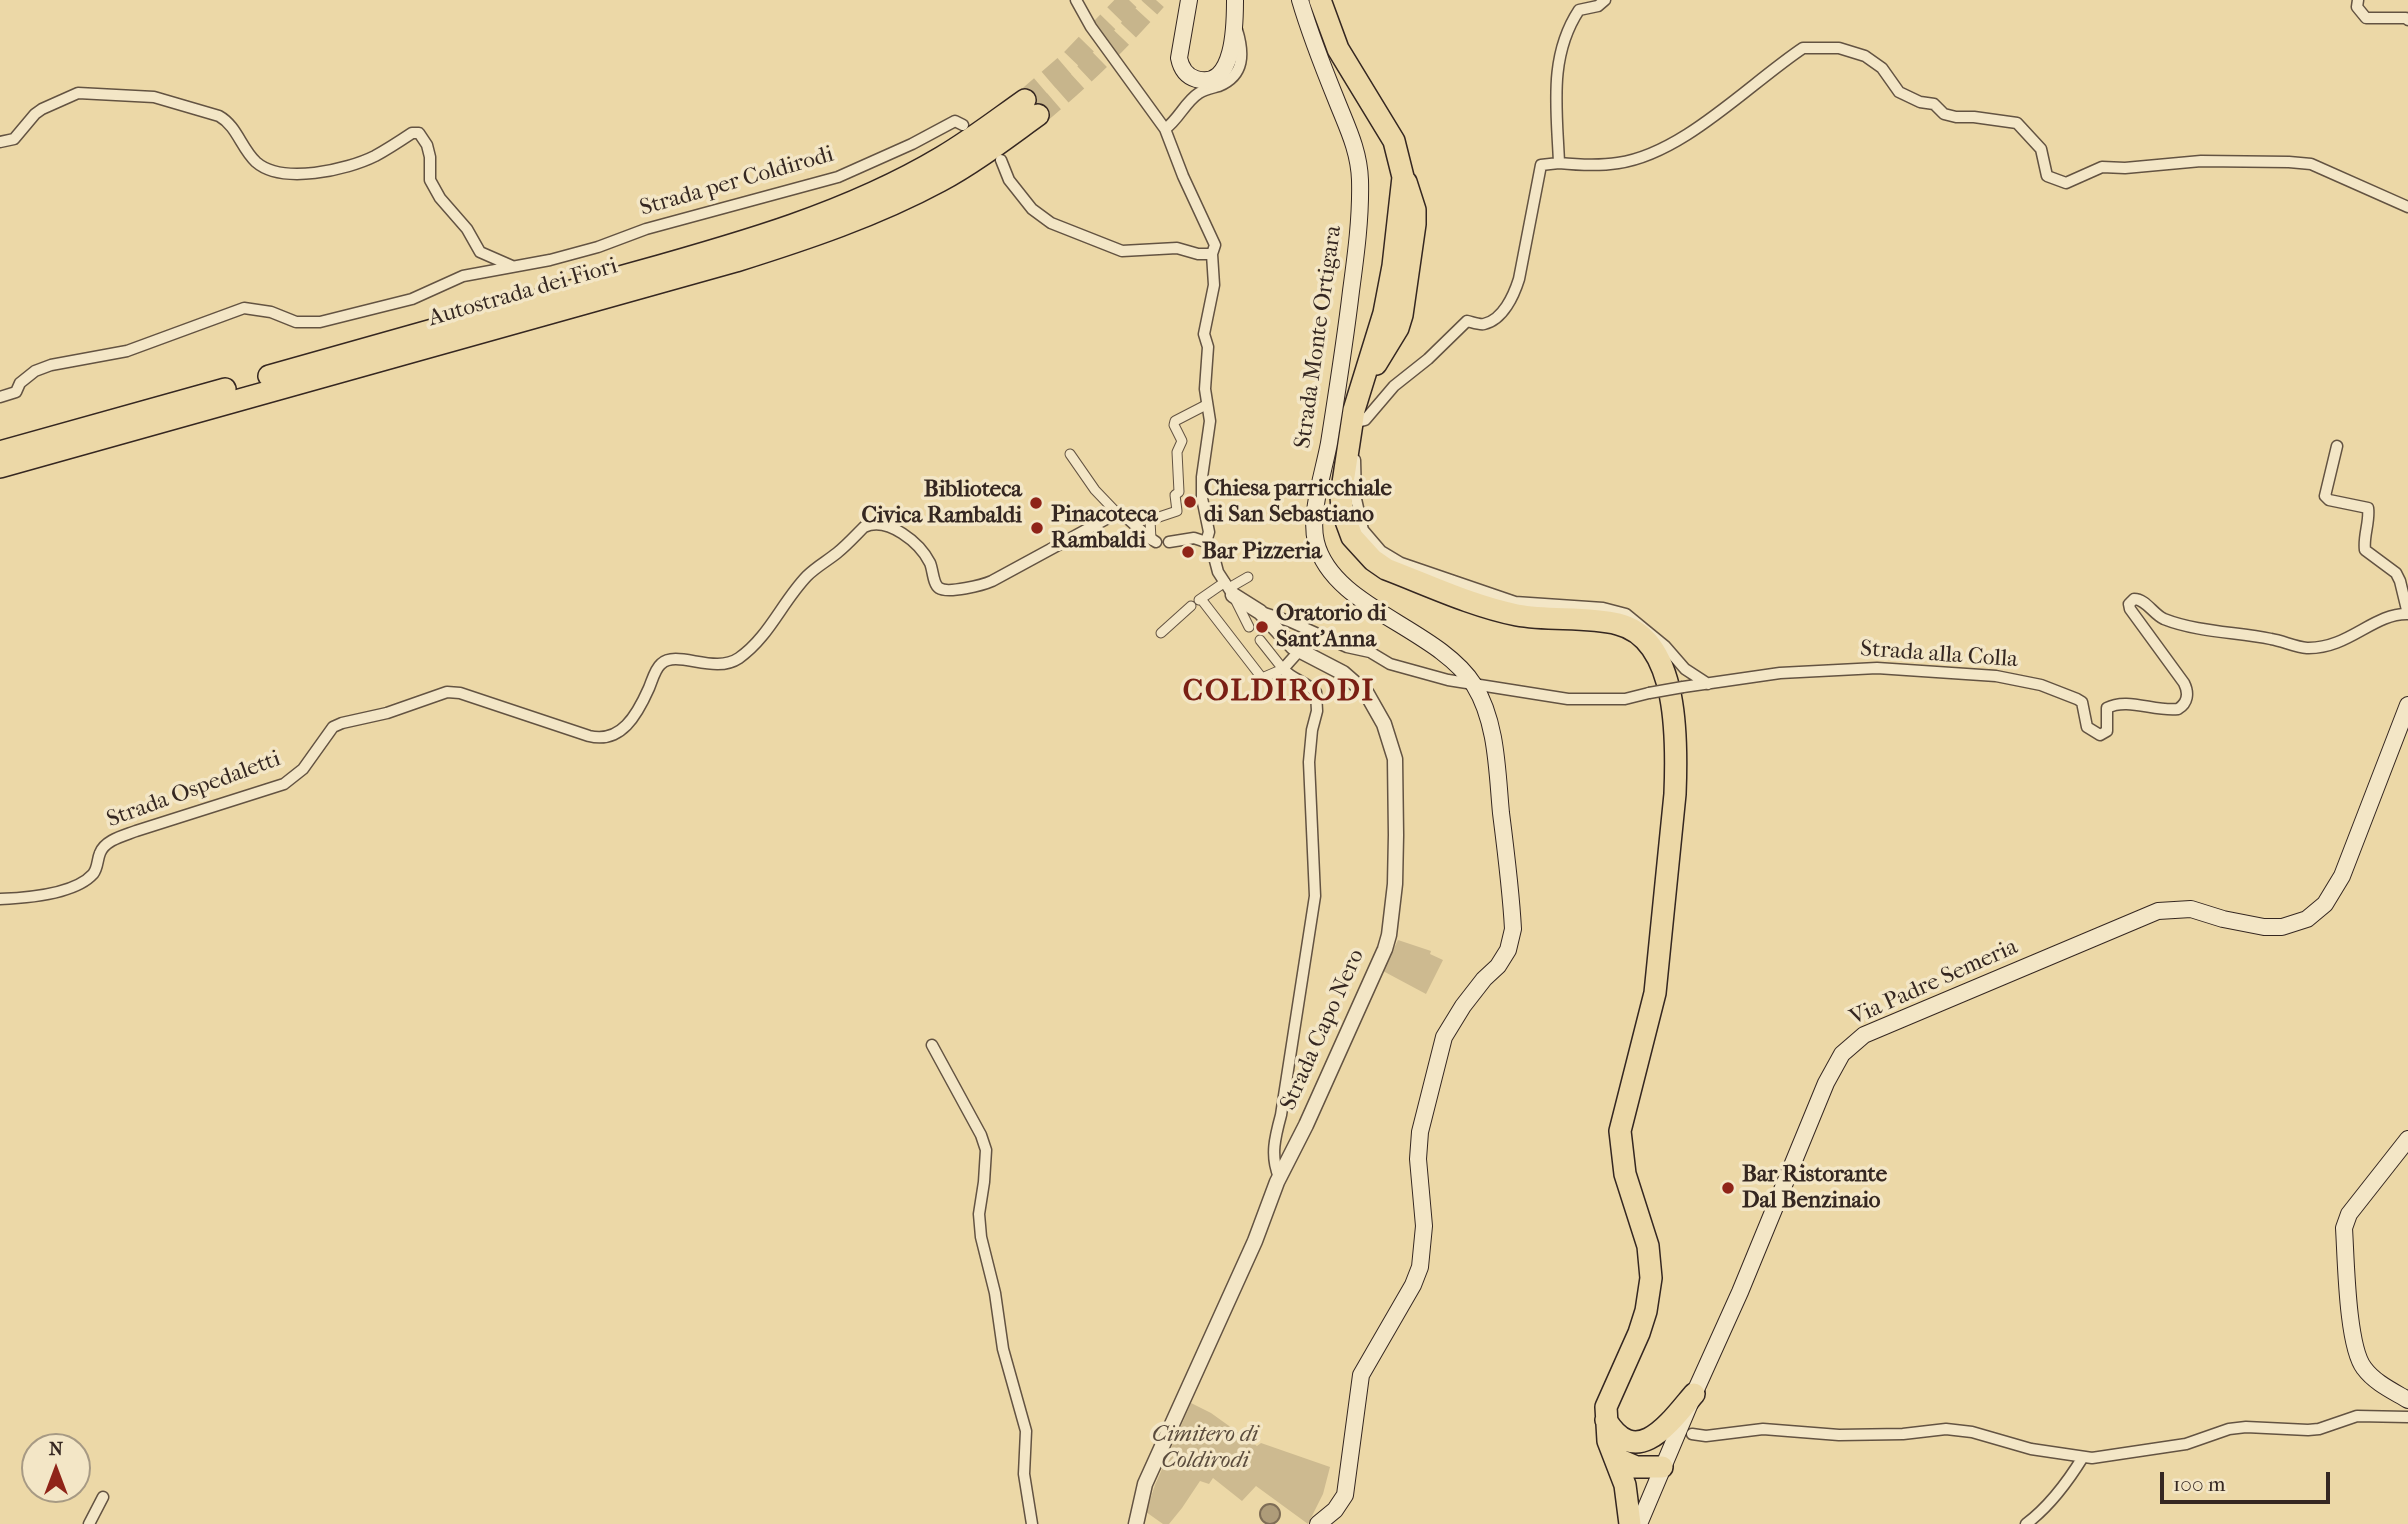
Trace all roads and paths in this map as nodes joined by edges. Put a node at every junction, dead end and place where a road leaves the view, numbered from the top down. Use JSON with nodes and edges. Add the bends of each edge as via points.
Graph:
{"nodes":[{"id":1,"x":1076,"y":0,"type":"edge"},
{"id":2,"x":1189,"y":0,"type":"edge"},
{"id":3,"x":1236,"y":0,"type":"edge"},
{"id":4,"x":1300,"y":0,"type":"edge"},
{"id":5,"x":1320,"y":0,"type":"edge"},
{"id":6,"x":1327,"y":0,"type":"edge"},
{"id":7,"x":1605,"y":0,"type":"edge"},
{"id":8,"x":2358,"y":0,"type":"edge"},
{"id":9,"x":2408,"y":20,"type":"edge"},
{"id":10,"x":1235,"y":24,"type":"junction"},
{"id":11,"x":1329,"y":27,"type":"junction"},
{"id":12,"x":963,"y":125,"type":"dead end"},
{"id":13,"x":1165,"y":129,"type":"junction"},
{"id":14,"x":0,"y":142,"type":"edge"},
{"id":15,"x":1001,"y":160,"type":"dead end"},
{"id":16,"x":1559,"y":163,"type":"junction"},
{"id":17,"x":2408,"y":207,"type":"edge"},
{"id":18,"x":1212,"y":254,"type":"junction"},
{"id":19,"x":514,"y":267,"type":"junction"},
{"id":20,"x":0,"y":397,"type":"edge"},
{"id":21,"x":1206,"y":405,"type":"junction"},
{"id":22,"x":1337,"y":423,"type":"dead end"},
{"id":23,"x":1329,"y":442,"type":"junction"},
{"id":24,"x":2337,"y":446,"type":"dead end"},
{"id":25,"x":0,"y":452,"type":"edge"},
{"id":26,"x":1070,"y":454,"type":"dead end"},
{"id":27,"x":0,"y":467,"type":"edge"},
{"id":28,"x":1117,"y":513,"type":"junction"},
{"id":29,"x":1153,"y":541,"type":"joint"},
{"id":30,"x":1169,"y":542,"type":"dead end"},
{"id":31,"x":1206,"y":542,"type":"junction"},
{"id":32,"x":1248,"y":577,"type":"dead end"},
{"id":33,"x":1229,"y":589,"type":"junction"},
{"id":34,"x":1197,"y":601,"type":"junction"},
{"id":35,"x":1260,"y":612,"type":"junction"},
{"id":36,"x":2408,"y":614,"type":"edge"},
{"id":37,"x":1249,"y":627,"type":"dead end"},
{"id":38,"x":1161,"y":633,"type":"dead end"},
{"id":39,"x":1261,"y":639,"type":"dead end"},
{"id":40,"x":1300,"y":650,"type":"junction"},
{"id":41,"x":1283,"y":669,"type":"junction"},
{"id":42,"x":1473,"y":684,"type":"junction"},
{"id":43,"x":1708,"y":684,"type":"junction"},
{"id":44,"x":2408,"y":705,"type":"edge"},
{"id":45,"x":0,"y":899,"type":"edge"},
{"id":46,"x":932,"y":1045,"type":"dead end"},
{"id":47,"x":2408,"y":1139,"type":"edge"},
{"id":48,"x":1279,"y":1177,"type":"junction"},
{"id":49,"x":1693,"y":1394,"type":"junction"},
{"id":50,"x":2408,"y":1400,"type":"edge"},
{"id":51,"x":2408,"y":1416,"type":"edge"},
{"id":52,"x":1606,"y":1420,"type":"junction"},
{"id":53,"x":1692,"y":1434,"type":"dead end"},
{"id":54,"x":1632,"y":1441,"type":"junction"},
{"id":55,"x":2083,"y":1457,"type":"junction"},
{"id":56,"x":1615,"y":1458,"type":"junction"},
{"id":57,"x":1662,"y":1467,"type":"junction"},
{"id":58,"x":103,"y":1497,"type":"dead end"},
{"id":59,"x":89,"y":1524,"type":"edge"},
{"id":60,"x":1032,"y":1524,"type":"edge"},
{"id":61,"x":1136,"y":1524,"type":"edge"},
{"id":62,"x":1318,"y":1524,"type":"edge"},
{"id":63,"x":1630,"y":1524,"type":"edge"},
{"id":64,"x":1639,"y":1524,"type":"edge"},
{"id":65,"x":2026,"y":1524,"type":"edge"}],
"edges":[{"from":1,"to":13,"type":"street"},
{"from":2,"to":10,"type":"main road","via":[[1179,58],[1191,77],[1206,80],[1220,74]]},
{"from":3,"to":10,"type":"main road"},
{"from":4,"to":23,"type":"main road","name":"Strada Monte Ortigara","via":[[1357,152],[1360,178],[1356,253]]},
{"from":5,"to":11,"type":"highway"},
{"from":6,"to":11,"type":"highway"},
{"from":7,"to":16,"type":"street","via":[[1579,10],[1566,35],[1555,90]]},
{"from":8,"to":9,"type":"street","via":[[2357,8],[2365,18]]},
{"from":10,"to":13,"type":"street","via":[[1242,51],[1235,74],[1201,90]]},
{"from":11,"to":52,"type":"highway","via":[[1394,141],[1415,210],[1402,315],[1362,386],[1350,429],[1341,496],[1352,537],[1386,569],[1501,611],[1622,625],[1646,639],[1665,675],[1676,765],[1656,993],[1620,1131],[1625,1174],[1648,1246],[1651,1278],[1646,1311],[1608,1401]]},
{"from":12,"to":19,"type":"street","name":"Strada per Coldirodi","via":[[955,121],[838,177]]},
{"from":13,"to":18,"type":"street","via":[[1212,235]]},
{"from":14,"to":19,"type":"street","via":[[14,139],[42,109],[88,92],[154,97],[219,116],[229,121],[257,163],[284,174],[362,162],[419,134],[427,145],[430,180],[440,198],[480,252]]},
{"from":15,"to":18,"type":"street","via":[[1009,180],[1032,209],[1051,223],[1122,251],[1177,248]]},
{"from":16,"to":17,"type":"street","via":[[1619,163],[1644,157],[1682,138],[1803,48],[1839,48],[1865,56],[1882,68],[1899,92],[1934,104],[1944,114],[2017,123],[2041,149],[2047,176],[2056,181],[2066,183],[2102,167],[2200,160],[2289,162],[2311,164]]},
{"from":16,"to":43,"type":"street","via":[[1541,165],[1519,279],[1503,310],[1483,324],[1467,321],[1361,421],[1354,457],[1363,530],[1381,551],[1401,563],[1515,602],[1626,614],[1685,669]]},
{"from":18,"to":21,"type":"street","via":[[1214,285],[1204,334],[1208,347]]},
{"from":19,"to":20,"type":"street","name":"Strada per Coldirodi","via":[[463,276],[412,299],[320,322],[296,322],[244,308],[127,351],[51,365],[35,371],[16,392]]},
{"from":21,"to":29,"type":"street","via":[[1175,421],[1182,441],[1177,453],[1177,511],[1150,520]]},
{"from":21,"to":31,"type":"street","via":[[1210,421],[1202,477],[1209,532]]},
{"from":22,"to":23,"type":"street"},
{"from":23,"to":42,"type":"main road","name":"Strada Monte Ortigara","via":[[1314,530],[1323,562],[1357,598],[1452,659]]},
{"from":24,"to":36,"type":"street","via":[[2325,496],[2368,509],[2365,550],[2396,573]]},
{"from":25,"to":27,"type":"highway","name":"Autostrada dei Fiori","via":[[785,228],[919,170],[1031,107],[1002,141],[942,180],[815,235]]},
{"from":26,"to":28,"type":"street"},
{"from":28,"to":29,"type":"street"},
{"from":28,"to":45,"type":"street","name":"Strada Ospedaletti","via":[[981,586],[946,590],[936,584],[921,550],[903,534],[872,524],[807,577],[768,631],[738,658],[725,665],[672,659],[659,666],[631,720],[611,736],[595,738],[447,692],[333,727],[303,769],[284,784],[113,840],[104,845],[92,876],[83,881],[46,895]]},
{"from":30,"to":31,"type":"street","via":[[1194,538]]},
{"from":31,"to":33,"type":"street"},
{"from":32,"to":33,"type":"street"},
{"from":33,"to":34,"type":"street"},
{"from":33,"to":35,"type":"street","name":"Strada Capo Nero"},
{"from":33,"to":37,"type":"street"},
{"from":34,"to":38,"type":"street"},
{"from":34,"to":41,"type":"street","via":[[1262,678]]},
{"from":35,"to":40,"type":"street","name":"Strada Capo Nero"},
{"from":35,"to":42,"type":"street","name":"Strada alla Colla","via":[[1370,652],[1390,664]]},
{"from":36,"to":43,"type":"street","name":"Strada alla Colla","via":[[2387,617],[2349,639],[2304,648],[2178,623],[2134,599],[2130,609],[2184,683],[2187,699],[2178,709],[2169,710],[2111,705],[2107,731],[2100,735],[2087,727],[2077,699],[2041,685],[1996,676],[1860,667]]},
{"from":39,"to":41,"type":"street"},
{"from":40,"to":41,"type":"street"},
{"from":40,"to":48,"type":"street","name":"Strada Capo Nero","via":[[1343,673],[1367,694],[1384,724],[1395,759],[1395,884],[1385,949]]},
{"from":41,"to":48,"type":"street","via":[[1308,684],[1318,702],[1309,762],[1315,896],[1274,1142],[1273,1164]]},
{"from":42,"to":43,"type":"street","name":"Strada alla Colla","bridge":true,"via":[[1568,699],[1625,699]]},
{"from":42,"to":62,"type":"main road","name":"Strada Monte Ortigara","via":[[1490,726],[1513,929],[1508,950],[1444,1037],[1420,1132],[1424,1226],[1420,1267],[1361,1375],[1345,1495]]},
{"from":44,"to":49,"type":"main road","name":"Via Padre Semeria","via":[[2342,876],[2325,904],[2307,919],[2264,927],[2191,909],[2158,911],[1864,1035],[1842,1054]]},
{"from":46,"to":60,"type":"street","via":[[986,1150],[981,1237],[1003,1349],[1026,1431],[1024,1474]]},
{"from":47,"to":50,"type":"main road","via":[[2349,1214],[2344,1228],[2354,1345],[2362,1367]]},
{"from":48,"to":61,"type":"street","name":"Strada Capo Nero","via":[[1255,1241],[1145,1484]]},
{"from":49,"to":54,"type":"highway","via":[[1664,1431]]},
{"from":49,"to":57,"type":"main road","name":"Via Padre Semeria"},
{"from":51,"to":55,"type":"street","via":[[2357,1416],[2308,1430],[2229,1429],[2177,1446]]},
{"from":52,"to":54,"type":"highway","via":[[1617,1435]]},
{"from":52,"to":56,"type":"highway"},
{"from":53,"to":55,"type":"street","via":[[1763,1429],[1903,1434],[1946,1429]]},
{"from":54,"to":57,"type":"highway"},
{"from":55,"to":65,"type":"street","via":[[2042,1512]]},
{"from":56,"to":57,"type":"highway","via":[[1636,1467]]},
{"from":56,"to":63,"type":"highway","via":[[1628,1496]]},
{"from":57,"to":64,"type":"main road","name":"Via Padre Semeria"},
{"from":58,"to":59,"type":"street"}]}
